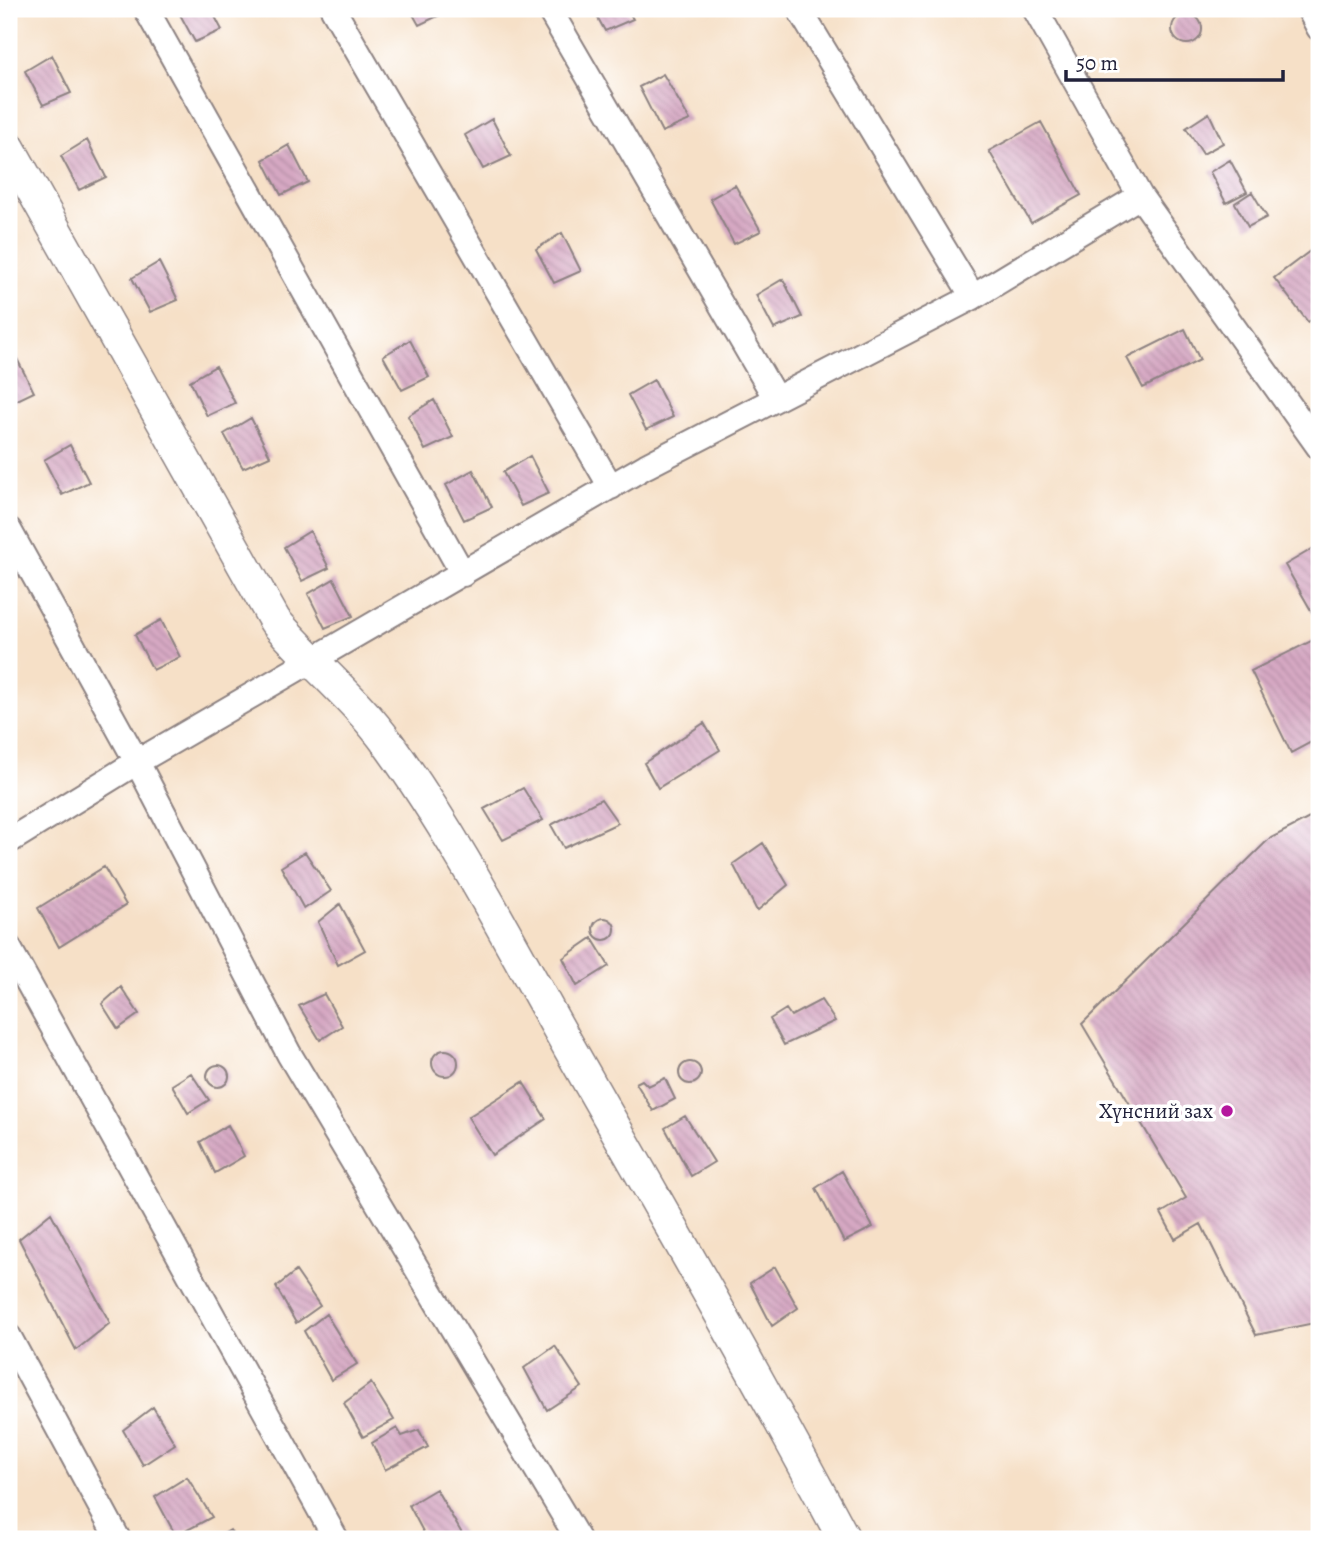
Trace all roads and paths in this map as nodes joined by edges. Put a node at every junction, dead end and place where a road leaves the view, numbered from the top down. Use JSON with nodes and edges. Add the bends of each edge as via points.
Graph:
{"nodes":[{"id":1,"x":146,"y":9,"type":"edge"},
{"id":2,"x":333,"y":9,"type":"edge"},
{"id":3,"x":549,"y":9,"type":"edge"},
{"id":4,"x":799,"y":9,"type":"edge"},
{"id":5,"x":1035,"y":9,"type":"edge"},
{"id":6,"x":1309,"y":9,"type":"edge"},
{"id":7,"x":1319,"y":28,"type":"edge"},
{"id":8,"x":9,"y":148,"type":"edge"},
{"id":9,"x":1140,"y":196,"type":"junction"},
{"id":10,"x":973,"y":297,"type":"junction"},
{"id":11,"x":776,"y":399,"type":"junction"},
{"id":12,"x":1319,"y":447,"type":"edge"},
{"id":13,"x":611,"y":486,"type":"junction"},
{"id":14,"x":9,"y":530,"type":"edge"},
{"id":15,"x":463,"y":574,"type":"junction"},
{"id":16,"x":310,"y":662,"type":"junction"},
{"id":17,"x":137,"y":762,"type":"junction"},
{"id":18,"x":9,"y":841,"type":"edge"},
{"id":19,"x":9,"y":948,"type":"edge"},
{"id":20,"x":9,"y":1337,"type":"edge"},
{"id":21,"x":118,"y":1539,"type":"edge"},
{"id":22,"x":335,"y":1539,"type":"edge"},
{"id":23,"x":578,"y":1539,"type":"edge"},
{"id":24,"x":844,"y":1539,"type":"edge"}],
"edges":[{"from":1,"to":15,"type":"street"},
{"from":2,"to":13,"type":"street"},
{"from":3,"to":11,"type":"street"},
{"from":4,"to":10,"type":"street"},
{"from":5,"to":9,"type":"street"},
{"from":6,"to":7,"type":"street"},
{"from":8,"to":16,"type":"street","via":[[275,621]]},
{"from":9,"to":10,"type":"street"},
{"from":9,"to":12,"type":"street"},
{"from":10,"to":11,"type":"street"},
{"from":11,"to":13,"type":"street"},
{"from":13,"to":15,"type":"street"},
{"from":14,"to":17,"type":"street"},
{"from":15,"to":16,"type":"street"},
{"from":16,"to":17,"type":"street"},
{"from":16,"to":24,"type":"street","via":[[353,701],[389,744],[458,853],[761,1384]]},
{"from":17,"to":18,"type":"street"},
{"from":17,"to":23,"type":"street","via":[[289,1054]]},
{"from":19,"to":22,"type":"street"},
{"from":20,"to":21,"type":"street"}]}
